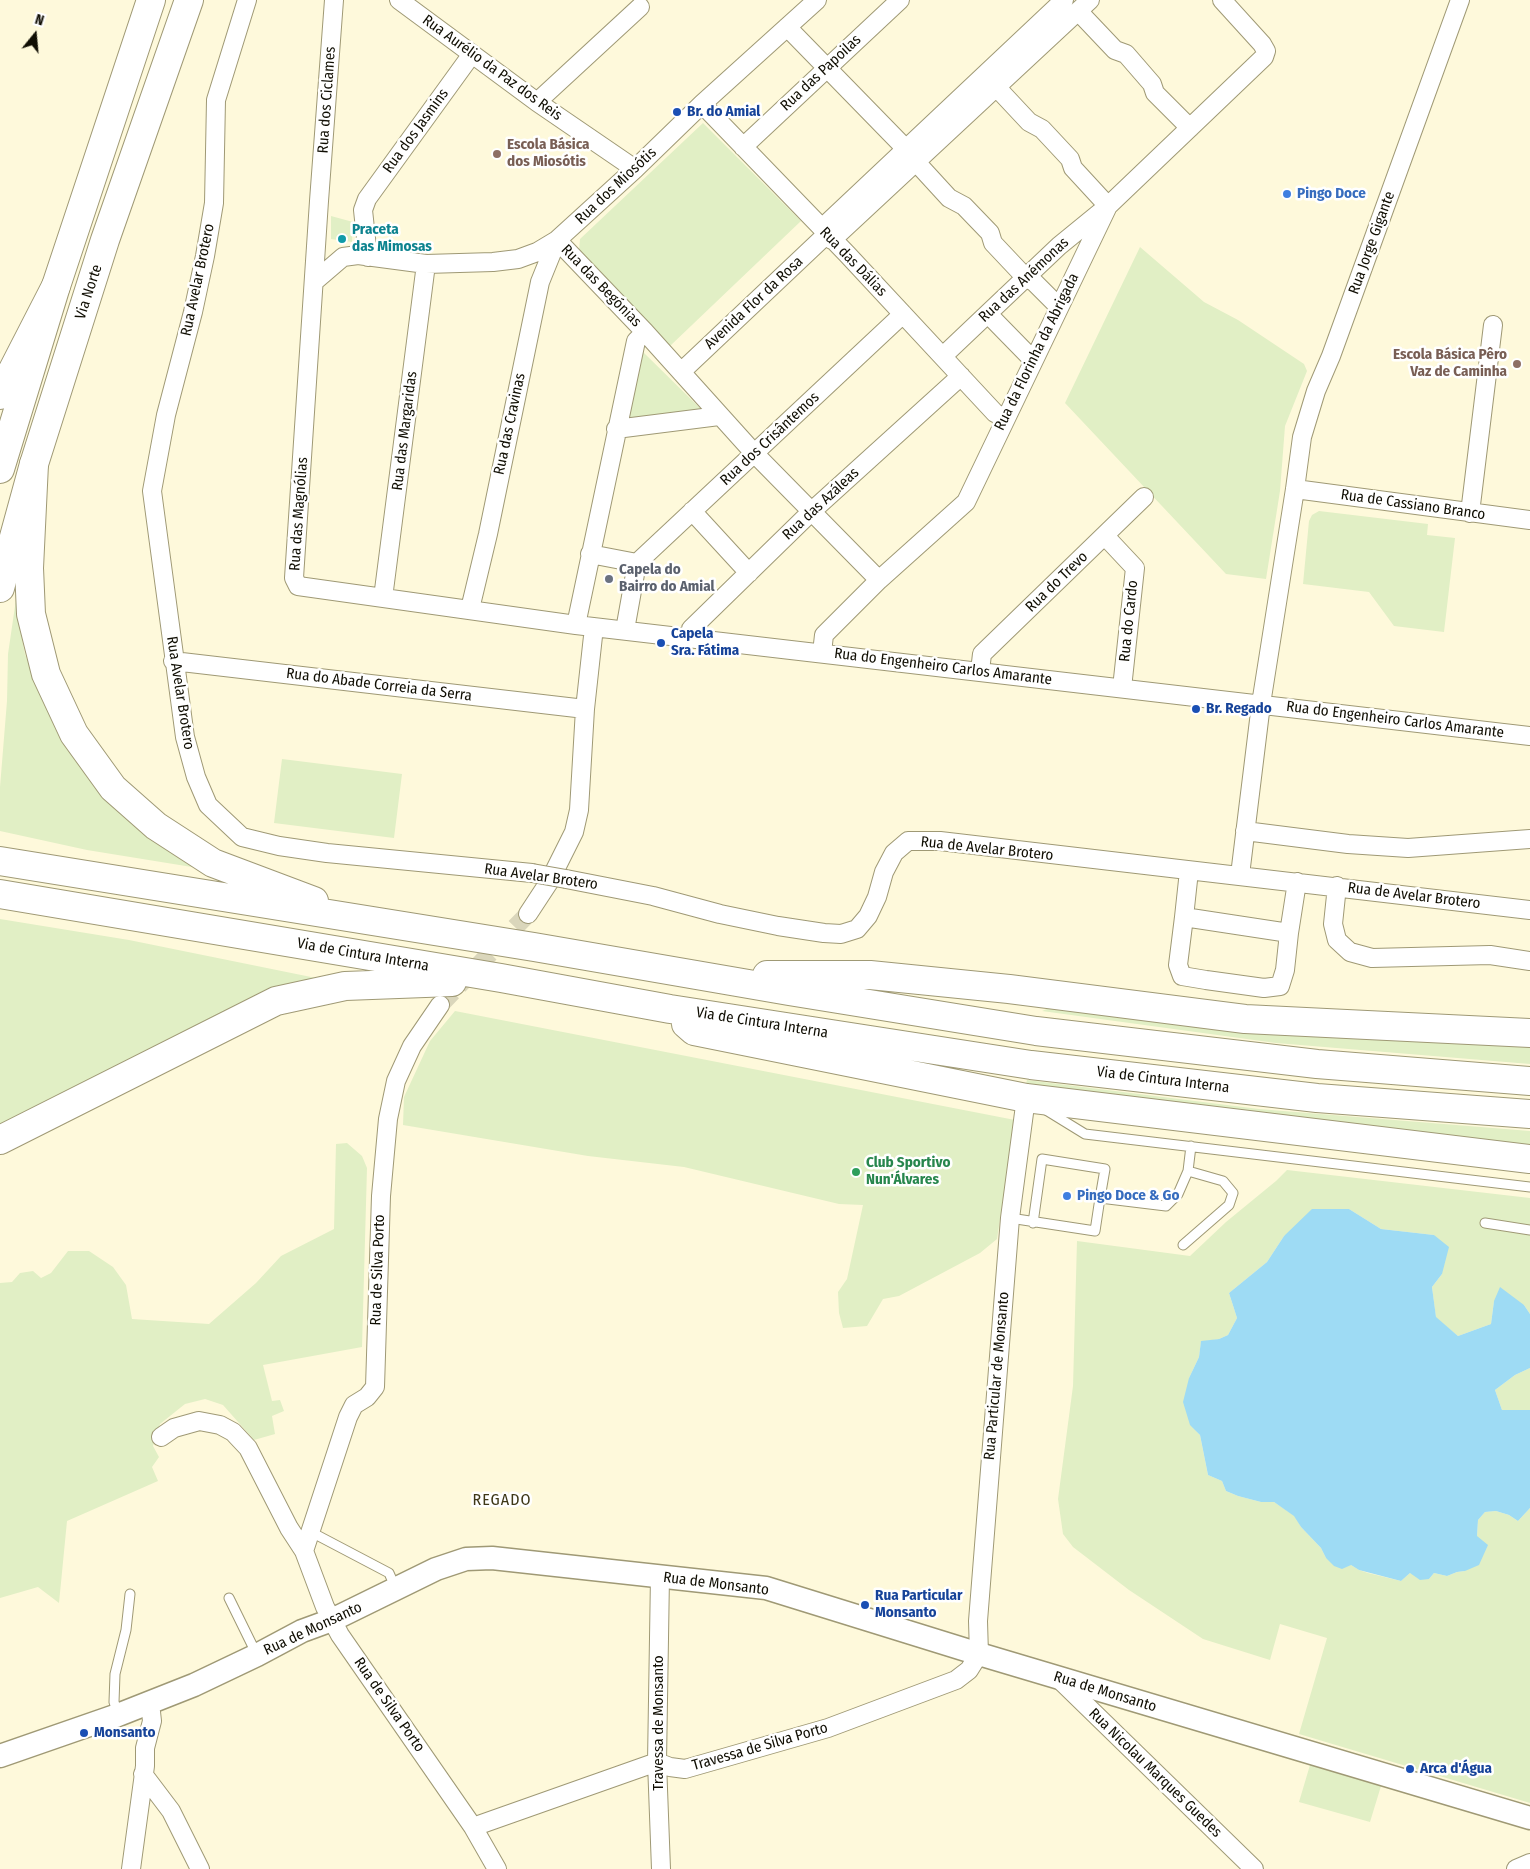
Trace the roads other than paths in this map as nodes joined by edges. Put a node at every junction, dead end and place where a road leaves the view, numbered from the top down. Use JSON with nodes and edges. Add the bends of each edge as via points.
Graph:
{"nodes":[{"id":1,"x":151,"y":0,"type":"edge"},
{"id":2,"x":189,"y":0,"type":"edge"},
{"id":3,"x":247,"y":0,"type":"edge"},
{"id":4,"x":334,"y":0,"type":"edge"},
{"id":5,"x":399,"y":0,"type":"edge"},
{"id":6,"x":816,"y":0,"type":"edge"},
{"id":7,"x":900,"y":0,"type":"edge"},
{"id":8,"x":1064,"y":0,"type":"edge"},
{"id":9,"x":1222,"y":0,"type":"edge"},
{"id":10,"x":1460,"y":0,"type":"edge"},
{"id":11,"x":1084,"y":6,"type":"edge"},
{"id":12,"x":640,"y":7,"type":"dead end"},
{"id":13,"x":787,"y":26,"type":"junction"},
{"id":14,"x":1037,"y":26,"type":"junction"},
{"id":15,"x":1048,"y":39,"type":"junction"},
{"id":16,"x":472,"y":54,"type":"junction"},
{"id":17,"x":827,"y":68,"type":"junction"},
{"id":18,"x":991,"y":81,"type":"junction"},
{"id":19,"x":537,"y":102,"type":"junction"},
{"id":20,"x":702,"y":104,"type":"junction"},
{"id":21,"x":1190,"y":128,"type":"junction"},
{"id":22,"x":743,"y":147,"type":"junction"},
{"id":23,"x":912,"y":156,"type":"junction"},
{"id":24,"x":635,"y":169,"type":"junction"},
{"id":25,"x":1108,"y":206,"type":"junction"},
{"id":26,"x":830,"y":237,"type":"junction"},
{"id":27,"x":557,"y":240,"type":"junction"},
{"id":28,"x":368,"y":257,"type":"junction"},
{"id":29,"x":426,"y":264,"type":"junction"},
{"id":30,"x":1026,"y":278,"type":"junction"},
{"id":31,"x":315,"y":281,"type":"junction"},
{"id":32,"x":56,"y":286,"type":"junction"},
{"id":33,"x":1057,"y":312,"type":"junction"},
{"id":34,"x":903,"y":314,"type":"junction"},
{"id":35,"x":988,"y":314,"type":"junction"},
{"id":36,"x":1493,"y":325,"type":"dead end"},
{"id":37,"x":644,"y":332,"type":"junction"},
{"id":38,"x":943,"y":356,"type":"junction"},
{"id":39,"x":1033,"y":360,"type":"junction"},
{"id":40,"x":961,"y":376,"type":"junction"},
{"id":41,"x":686,"y":378,"type":"junction"},
{"id":42,"x":0,"y":395,"type":"edge"},
{"id":43,"x":719,"y":416,"type":"junction"},
{"id":44,"x":1005,"y":418,"type":"junction"},
{"id":45,"x":616,"y":429,"type":"junction"},
{"id":46,"x":754,"y":453,"type":"junction"},
{"id":47,"x":34,"y":464,"type":"junction"},
{"id":48,"x":0,"y":469,"type":"edge"},
{"id":49,"x":1295,"y":489,"type":"junction"},
{"id":50,"x":1144,"y":496,"type":"dead end"},
{"id":51,"x":692,"y":511,"type":"junction"},
{"id":52,"x":812,"y":512,"type":"junction"},
{"id":53,"x":1470,"y":513,"type":"junction"},
{"id":54,"x":1530,"y":520,"type":"edge"},
{"id":55,"x":1105,"y":536,"type":"junction"},
{"id":56,"x":590,"y":554,"type":"junction"},
{"id":57,"x":637,"y":563,"type":"junction"},
{"id":58,"x":749,"y":573,"type":"junction"},
{"id":59,"x":879,"y":580,"type":"junction"},
{"id":60,"x":0,"y":588,"type":"edge"},
{"id":61,"x":383,"y":598,"type":"junction"},
{"id":62,"x":470,"y":610,"type":"junction"},
{"id":63,"x":576,"y":625,"type":"junction"},
{"id":64,"x":594,"y":627,"type":"junction"},
{"id":65,"x":625,"y":630,"type":"junction"},
{"id":66,"x":690,"y":638,"type":"junction"},
{"id":67,"x":822,"y":653,"type":"junction"},
{"id":68,"x":173,"y":660,"type":"junction"},
{"id":69,"x":980,"y":671,"type":"junction"},
{"id":70,"x":1122,"y":688,"type":"junction"},
{"id":71,"x":1261,"y":704,"type":"junction"},
{"id":72,"x":586,"y":710,"type":"junction"},
{"id":73,"x":1530,"y":736,"type":"edge"},
{"id":74,"x":1245,"y":831,"type":"junction"},
{"id":75,"x":1530,"y":839,"type":"edge"},
{"id":76,"x":2,"y":861,"type":"edge"},
{"id":77,"x":1189,"y":871,"type":"junction"},
{"id":78,"x":1240,"y":875,"type":"junction"},
{"id":79,"x":1297,"y":882,"type":"junction"},
{"id":80,"x":1337,"y":886,"type":"junction"},
{"id":81,"x":1,"y":895,"type":"edge"},
{"id":82,"x":1530,"y":910,"type":"edge"},
{"id":83,"x":528,"y":914,"type":"tunnel mouth"},
{"id":84,"x":1184,"y":917,"type":"junction"},
{"id":85,"x":355,"y":918,"type":"junction"},
{"id":86,"x":807,"y":931,"type":"joint"},
{"id":87,"x":1290,"y":933,"type":"junction"},
{"id":88,"x":1530,"y":960,"type":"edge"},
{"id":89,"x":698,"y":975,"type":"junction"},
{"id":90,"x":501,"y":978,"type":"junction"},
{"id":91,"x":440,"y":1005,"type":"tunnel mouth"},
{"id":92,"x":670,"y":1009,"type":"junction"},
{"id":93,"x":1530,"y":1033,"type":"edge"},
{"id":94,"x":1530,"y":1081,"type":"edge"},
{"id":95,"x":1026,"y":1098,"type":"junction"},
{"id":96,"x":1530,"y":1114,"type":"edge"},
{"id":97,"x":0,"y":1140,"type":"edge"},
{"id":98,"x":1191,"y":1146,"type":"junction"},
{"id":99,"x":1530,"y":1159,"type":"edge"},
{"id":100,"x":1188,"y":1171,"type":"junction"},
{"id":101,"x":1530,"y":1187,"type":"edge"},
{"id":102,"x":1100,"y":1198,"type":"junction"},
{"id":103,"x":1010,"y":1218,"type":"junction"},
{"id":104,"x":1033,"y":1223,"type":"junction"},
{"id":105,"x":1485,"y":1223,"type":"dead end"},
{"id":106,"x":1530,"y":1230,"type":"edge"},
{"id":107,"x":1183,"y":1245,"type":"dead end"},
{"id":108,"x":161,"y":1437,"type":"dead end"},
{"id":109,"x":311,"y":1532,"type":"junction"},
{"id":110,"x":304,"y":1551,"type":"junction"},
{"id":111,"x":660,"y":1576,"type":"junction"},
{"id":112,"x":396,"y":1589,"type":"junction"},
{"id":113,"x":130,"y":1594,"type":"dead end"},
{"id":114,"x":229,"y":1598,"type":"dead end"},
{"id":115,"x":332,"y":1620,"type":"junction"},
{"id":116,"x":979,"y":1654,"type":"junction"},
{"id":117,"x":258,"y":1655,"type":"junction"},
{"id":118,"x":1056,"y":1677,"type":"junction"},
{"id":119,"x":146,"y":1703,"type":"junction"},
{"id":120,"x":118,"y":1715,"type":"junction"},
{"id":121,"x":0,"y":1756,"type":"edge"},
{"id":122,"x":657,"y":1762,"type":"junction"},
{"id":123,"x":144,"y":1774,"type":"junction"},
{"id":124,"x":1530,"y":1818,"type":"edge"},
{"id":125,"x":473,"y":1827,"type":"junction"},
{"id":126,"x":1530,"y":1863,"type":"edge"},
{"id":127,"x":131,"y":1869,"type":"edge"},
{"id":128,"x":200,"y":1869,"type":"edge"},
{"id":129,"x":497,"y":1869,"type":"edge"},
{"id":130,"x":661,"y":1869,"type":"edge"},
{"id":131,"x":1254,"y":1869,"type":"edge"},
{"id":132,"x":1516,"y":1869,"type":"edge"}],
"edges":[{"from":1,"to":32,"type":"highway"},
{"from":2,"to":47,"type":"highway","name":"Via Norte","via":[[106,240]]},
{"from":3,"to":68,"type":"street","name":"Rua Avelar Brotero","via":[[216,100],[214,204],[207,248],[166,415],[152,491]]},
{"from":4,"to":31,"type":"street","name":"Rua dos Ciclames"},
{"from":5,"to":16,"type":"street","name":"Rua Aurélio da Paz dos Reis"},
{"from":6,"to":13,"type":"street","name":"Rua dos Miosótis"},
{"from":7,"to":17,"type":"street","name":"Rua das Papoilas"},
{"from":8,"to":14,"type":"street","name":"Avenida Flor da Rosa"},
{"from":9,"to":21,"type":"street","name":"Rua da Florinha da Abrigada","via":[[1266,51],[1264,58]]},
{"from":10,"to":49,"type":"street","name":"Rua Jorge Gigante","via":[[1316,391],[1302,437]]},
{"from":11,"to":15,"type":"street","name":"Avenida Flor da Rosa"},
{"from":11,"to":21,"type":"street","via":[[1114,50],[1126,54],[1152,84],[1155,93]]},
{"from":12,"to":19,"type":"street"},
{"from":13,"to":17,"type":"street"},
{"from":13,"to":20,"type":"street","name":"Rua dos Miosótis"},
{"from":14,"to":15,"type":"street"},
{"from":14,"to":18,"type":"street","name":"Avenida Flor da Rosa"},
{"from":15,"to":18,"type":"street","name":"Avenida Flor da Rosa"},
{"from":16,"to":19,"type":"street","name":"Rua Aurélio da Paz dos Reis"},
{"from":16,"to":28,"type":"street","name":"Rua dos Jasmins","via":[[367,199],[363,210]]},
{"from":17,"to":22,"type":"street","name":"Rua das Papoilas"},
{"from":17,"to":23,"type":"street"},
{"from":18,"to":23,"type":"street","name":"Avenida Flor da Rosa"},
{"from":18,"to":25,"type":"street","via":[[1029,122],[1042,129]]},
{"from":19,"to":24,"type":"street","name":"Rua Aurélio da Paz dos Reis"},
{"from":20,"to":22,"type":"street","name":"Rua das Dálias"},
{"from":20,"to":24,"type":"street","name":"Rua dos Miosótis"},
{"from":21,"to":25,"type":"street","name":"Rua da Florinha da Abrigada"},
{"from":22,"to":26,"type":"street","name":"Rua das Dálias"},
{"from":23,"to":26,"type":"street","name":"Avenida Flor da Rosa"},
{"from":23,"to":30,"type":"street","via":[[949,198],[964,206],[990,233],[993,243]]},
{"from":24,"to":27,"type":"street","name":"Rua dos Miosótis"},
{"from":25,"to":30,"type":"street","name":"Rua das Anémonas"},
{"from":25,"to":33,"type":"street","name":"Rua da Florinha da Abrigada"},
{"from":26,"to":34,"type":"street","name":"Rua das Dálias"},
{"from":26,"to":41,"type":"street","name":"Avenida Flor da Rosa"},
{"from":27,"to":29,"type":"street","name":"Rua dos Miosótis","via":[[518,259]]},
{"from":27,"to":37,"type":"street","name":"Rua das Begónias"},
{"from":27,"to":62,"type":"street","name":"Rua das Cravinas","via":[[540,282]]},
{"from":28,"to":29,"type":"street","name":"Rua dos Miosótis"},
{"from":28,"to":31,"type":"street","via":[[343,257]]},
{"from":29,"to":61,"type":"street","name":"Rua das Margaridas"},
{"from":30,"to":33,"type":"street","via":[[1034,282]]},
{"from":30,"to":35,"type":"street","name":"Rua das Anémonas"},
{"from":31,"to":61,"type":"street","name":"Rua das Magnólias","via":[[294,578],[298,586],[304,588]]},
{"from":32,"to":42,"type":"highway"},
{"from":32,"to":48,"type":"highway"},
{"from":33,"to":39,"type":"street","name":"Rua da Florinha da Abrigada"},
{"from":34,"to":38,"type":"street","name":"Rua das Dálias"},
{"from":34,"to":46,"type":"street","name":"Rua dos Crisântemos"},
{"from":35,"to":38,"type":"street","name":"Rua das Anémonas"},
{"from":35,"to":39,"type":"street"},
{"from":36,"to":53,"type":"street"},
{"from":37,"to":41,"type":"street","name":"Rua das Begónias"},
{"from":37,"to":45,"type":"street","via":[[636,340]]},
{"from":38,"to":40,"type":"street","name":"Rua das Dálias"},
{"from":39,"to":44,"type":"street","name":"Rua da Florinha da Abrigada"},
{"from":40,"to":44,"type":"street","name":"Rua das Dálias","via":[[995,413]]},
{"from":40,"to":52,"type":"street","name":"Rua das Azáleas"},
{"from":41,"to":43,"type":"street","name":"Rua das Begónias"},
{"from":43,"to":45,"type":"street"},
{"from":43,"to":46,"type":"street","name":"Rua das Begónias"},
{"from":44,"to":59,"type":"street","name":"Rua da Florinha da Abrigada","via":[[966,502]]},
{"from":45,"to":56,"type":"street"},
{"from":46,"to":51,"type":"street","name":"Rua dos Crisântemos"},
{"from":46,"to":52,"type":"street","name":"Rua das Begónias"},
{"from":47,"to":60,"type":"highway","name":"Via Norte"},
{"from":47,"to":85,"type":"highway","via":[[29,568],[31,614],[46,674],[74,734],[113,788],[156,826],[213,863]]},
{"from":49,"to":53,"type":"street","name":"Rua de Cassiano Branco"},
{"from":49,"to":71,"type":"street"},
{"from":50,"to":55,"type":"street","name":"Rua do Trevo"},
{"from":51,"to":57,"type":"street","name":"Rua dos Crisântemos"},
{"from":51,"to":58,"type":"street"},
{"from":52,"to":58,"type":"street","name":"Rua das Azáleas"},
{"from":52,"to":59,"type":"street","name":"Rua das Begónias"},
{"from":53,"to":54,"type":"street","name":"Rua de Cassiano Branco"},
{"from":55,"to":69,"type":"street","name":"Rua do Trevo","via":[[982,654]]},
{"from":55,"to":70,"type":"street","name":"Rua do Cardo","via":[[1135,568]]},
{"from":56,"to":57,"type":"street"},
{"from":56,"to":63,"type":"street"},
{"from":57,"to":65,"type":"street"},
{"from":58,"to":66,"type":"street","name":"Rua das Azáleas","via":[[691,629]]},
{"from":59,"to":67,"type":"street","name":"Rua da Florinha da Abrigada","via":[[824,635]]},
{"from":61,"to":62,"type":"street","name":"Rua das Magnólias"},
{"from":62,"to":63,"type":"street","name":"Rua das Magnólias"},
{"from":63,"to":64,"type":"street","name":"Rua das Magnólias"},
{"from":64,"to":65,"type":"street","name":"Rua do Engenheiro Carlos Amarante"},
{"from":64,"to":72,"type":"street"},
{"from":65,"to":66,"type":"street","name":"Rua do Engenheiro Carlos Amarante"},
{"from":66,"to":67,"type":"street","name":"Rua do Engenheiro Carlos Amarante"},
{"from":67,"to":69,"type":"street","name":"Rua do Engenheiro Carlos Amarante"},
{"from":68,"to":72,"type":"street","name":"Rua do Abade Correia da Serra"},
{"from":68,"to":86,"type":"street","name":"Rua Avelar Brotero","bridge":true,"via":[[185,737],[196,777],[208,805],[242,837],[327,853],[566,878]]},
{"from":69,"to":70,"type":"street","name":"Rua do Engenheiro Carlos Amarante"},
{"from":70,"to":71,"type":"street","name":"Rua do Engenheiro Carlos Amarante"},
{"from":71,"to":73,"type":"street","name":"Rua do Engenheiro Carlos Amarante"},
{"from":71,"to":74,"type":"street"},
{"from":72,"to":83,"type":"street","via":[[579,810],[574,832],[549,882]]},
{"from":74,"to":75,"type":"street","via":[[1408,848]]},
{"from":74,"to":78,"type":"street"},
{"from":76,"to":85,"type":"highway"},
{"from":77,"to":78,"type":"street","name":"Rua de Avelar Brotero"},
{"from":77,"to":84,"type":"street"},
{"from":77,"to":86,"type":"street","name":"Rua de Avelar Brotero","via":[[940,841],[908,842],[894,853],[868,916],[857,929],[841,934]]},
{"from":78,"to":79,"type":"street","name":"Rua de Avelar Brotero"},
{"from":79,"to":80,"type":"street","name":"Rua de Avelar Brotero"},
{"from":79,"to":87,"type":"street"},
{"from":80,"to":82,"type":"street","name":"Rua de Avelar Brotero"},
{"from":80,"to":88,"type":"street","via":[[1332,924],[1337,940],[1350,952],[1372,958],[1490,956]]},
{"from":81,"to":90,"type":"highway","name":"Via de Cintura Interna"},
{"from":84,"to":87,"type":"street"},
{"from":84,"to":87,"type":"street","via":[[1178,964],[1182,976],[1206,980],[1264,988],[1280,986]]},
{"from":85,"to":89,"type":"highway"},
{"from":89,"to":93,"type":"highway","via":[[870,975],[1244,1019]]},
{"from":89,"to":94,"type":"highway","via":[[1036,1031],[1317,1064]]},
{"from":90,"to":92,"type":"highway","name":"Via de Cintura Interna"},
{"from":90,"to":97,"type":"highway","via":[[345,986],[276,1001]]},
{"from":91,"to":109,"type":"street","name":"Rua de Silva Porto","via":[[412,1046],[396,1081],[388,1119],[381,1196],[375,1387],[354,1406],[348,1417]]},
{"from":92,"to":95,"type":"highway","via":[[694,1031]]},
{"from":92,"to":96,"type":"highway","name":"Via de Cintura Interna","via":[[1031,1065],[1317,1098]]},
{"from":95,"to":98,"type":"lane","via":[[1085,1134]]},
{"from":95,"to":99,"type":"highway"},
{"from":95,"to":103,"type":"street","name":"Rua Particular de Monsanto"},
{"from":98,"to":100,"type":"lane"},
{"from":98,"to":101,"type":"lane"},
{"from":100,"to":102,"type":"lane","via":[[1178,1194],[1166,1206]]},
{"from":100,"to":107,"type":"lane","via":[[1223,1181],[1234,1193],[1229,1205]]},
{"from":102,"to":104,"type":"lane","via":[[1100,1231]]},
{"from":102,"to":104,"type":"lane","via":[[1105,1169],[1042,1159]]},
{"from":103,"to":104,"type":"lane"},
{"from":103,"to":116,"type":"street","name":"Rua Particular de Monsanto","via":[[978,1621]]},
{"from":105,"to":106,"type":"lane"},
{"from":108,"to":110,"type":"street","via":[[174,1428],[199,1421],[220,1425],[233,1432],[248,1448]]},
{"from":109,"to":110,"type":"street","name":"Rua de Silva Porto"},
{"from":109,"to":112,"type":"lane","via":[[388,1573]]},
{"from":110,"to":115,"type":"street","name":"Rua de Silva Porto"},
{"from":111,"to":112,"type":"street","name":"Rua de Monsanto","via":[[492,1558],[466,1559],[436,1569]]},
{"from":111,"to":116,"type":"street","name":"Rua de Monsanto","via":[[766,1588]]},
{"from":111,"to":122,"type":"street","name":"Travessa de Monsanto"},
{"from":112,"to":115,"type":"street","name":"Rua de Monsanto"},
{"from":113,"to":120,"type":"lane","via":[[126,1630],[115,1674],[114,1702]]},
{"from":114,"to":117,"type":"lane"},
{"from":115,"to":117,"type":"street","name":"Rua de Monsanto","via":[[302,1631]]},
{"from":115,"to":125,"type":"street","name":"Rua de Silva Porto"},
{"from":116,"to":118,"type":"street","name":"Rua de Monsanto"},
{"from":116,"to":122,"type":"street","name":"Travessa de Silva Porto","via":[[969,1670],[956,1680],[828,1728],[685,1769],[670,1768]]},
{"from":117,"to":119,"type":"street","name":"Rua de Monsanto"},
{"from":118,"to":124,"type":"street","name":"Rua de Monsanto"},
{"from":118,"to":131,"type":"street","name":"Rua Nicolau Marques Guedes"},
{"from":119,"to":120,"type":"street","name":"Rua de Monsanto"},
{"from":119,"to":123,"type":"street","via":[[152,1721],[145,1748]]},
{"from":120,"to":121,"type":"street","name":"Rua de Monsanto"},
{"from":122,"to":125,"type":"street"},
{"from":122,"to":130,"type":"street","name":"Travessa de Monsanto"},
{"from":123,"to":127,"type":"street"},
{"from":123,"to":128,"type":"street","via":[[171,1811]]},
{"from":125,"to":129,"type":"street","name":"Rua de Silva Porto"},
{"from":126,"to":132,"type":"street"}]}
